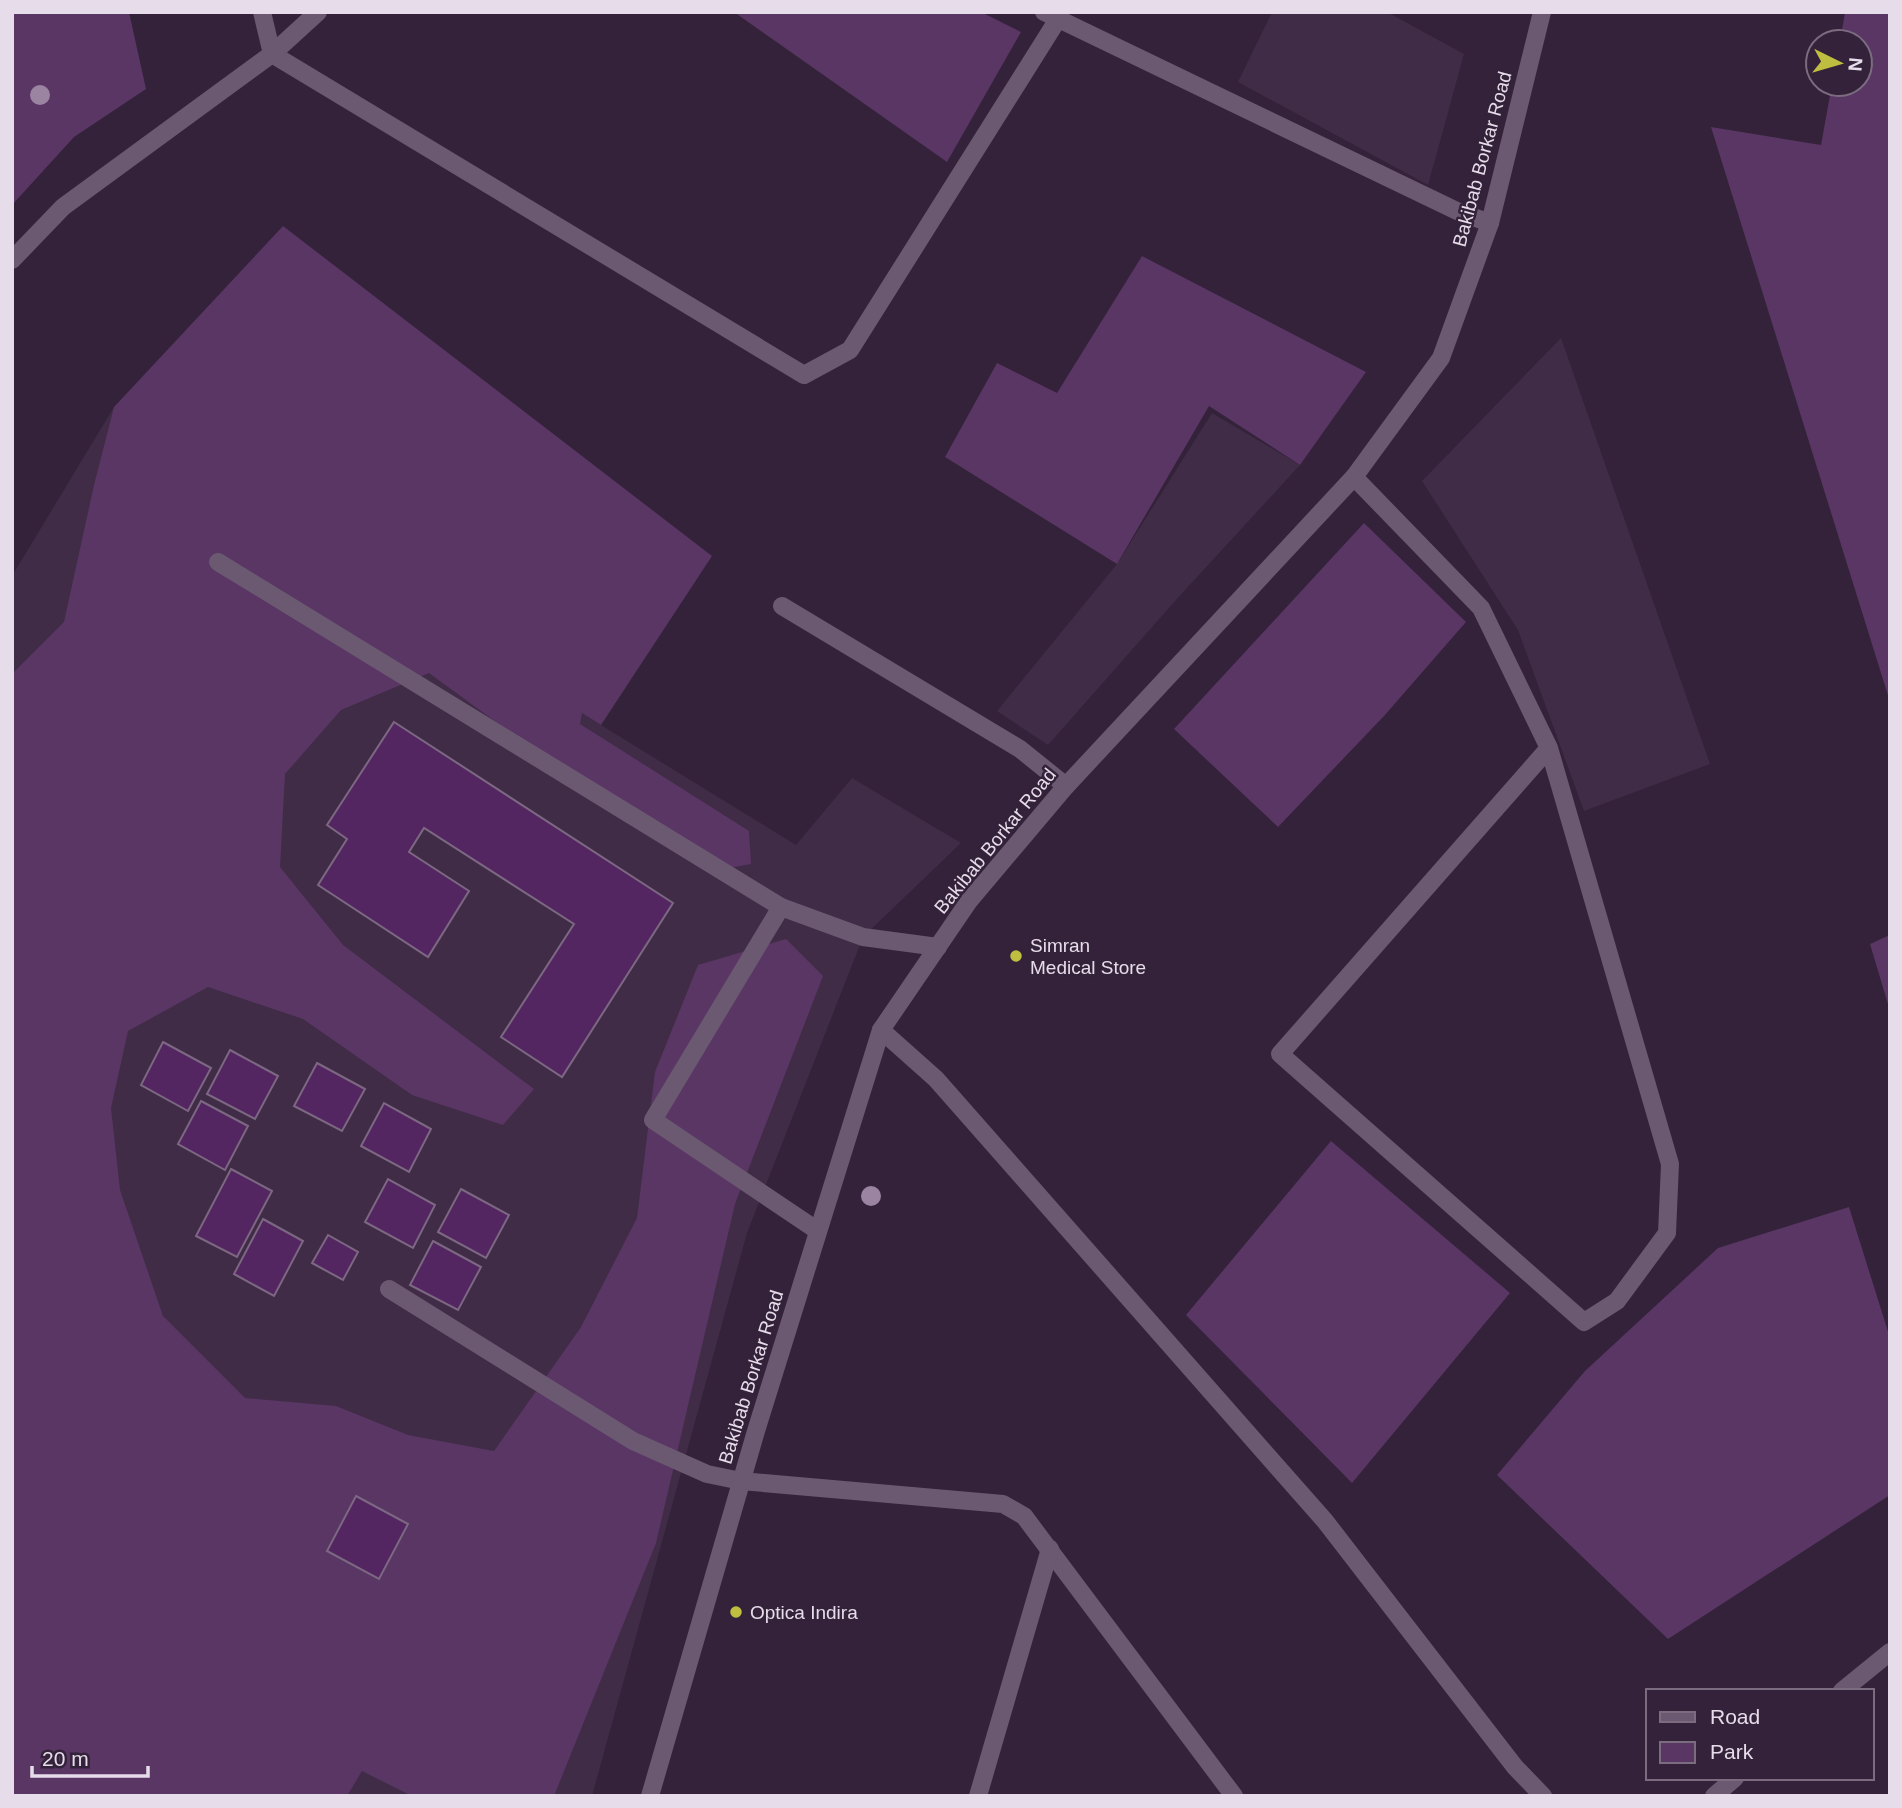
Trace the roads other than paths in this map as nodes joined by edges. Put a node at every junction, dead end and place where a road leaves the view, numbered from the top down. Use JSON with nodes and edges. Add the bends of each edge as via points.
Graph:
{"nodes":[{"id":1,"x":262,"y":12,"type":"edge"},
{"id":2,"x":318,"y":12,"type":"edge"},
{"id":3,"x":1542,"y":12,"type":"edge"},
{"id":4,"x":1051,"y":15,"type":"edge"},
{"id":5,"x":272,"y":54,"type":"junction"},
{"id":6,"x":1490,"y":223,"type":"junction"},
{"id":7,"x":12,"y":260,"type":"edge"},
{"id":8,"x":1354,"y":477,"type":"junction"},
{"id":9,"x":218,"y":562,"type":"dead end"},
{"id":10,"x":782,"y":606,"type":"dead end"},
{"id":11,"x":1549,"y":748,"type":"junction"},
{"id":12,"x":1066,"y":786,"type":"junction"},
{"id":13,"x":781,"y":907,"type":"junction"},
{"id":14,"x":938,"y":947,"type":"junction"},
{"id":15,"x":881,"y":1031,"type":"junction"},
{"id":16,"x":818,"y":1231,"type":"junction"},
{"id":17,"x":389,"y":1289,"type":"dead end"},
{"id":18,"x":741,"y":1481,"type":"junction"},
{"id":19,"x":1050,"y":1549,"type":"junction"},
{"id":20,"x":1890,"y":1652,"type":"edge"},
{"id":21,"x":1844,"y":1689,"type":"edge"},
{"id":22,"x":1733,"y":1780,"type":"edge"},
{"id":23,"x":650,"y":1796,"type":"edge"},
{"id":24,"x":978,"y":1796,"type":"edge"},
{"id":25,"x":1234,"y":1796,"type":"edge"},
{"id":26,"x":1543,"y":1796,"type":"edge"},
{"id":27,"x":1714,"y":1796,"type":"edge"}],
"edges":[{"from":1,"to":5,"type":"street"},
{"from":2,"to":5,"type":"street"},
{"from":3,"to":6,"type":"street","name":"Bakibab Borkar Road"},
{"from":4,"to":5,"type":"street","via":[[850,350],[804,375]]},
{"from":4,"to":6,"type":"street"},
{"from":5,"to":7,"type":"street","via":[[63,207]]},
{"from":6,"to":8,"type":"street","name":"Bakibab Borkar Road","via":[[1441,358]]},
{"from":8,"to":11,"type":"street","via":[[1481,608]]},
{"from":8,"to":12,"type":"street","name":"Bakibab Borkar Road"},
{"from":9,"to":13,"type":"street"},
{"from":10,"to":12,"type":"street","via":[[1020,749]]},
{"from":11,"to":11,"type":"street","via":[[1670,1164],[1667,1233],[1617,1301],[1584,1322],[1280,1054]]},
{"from":12,"to":14,"type":"street","name":"Bakibab Borkar Road","via":[[969,901]]},
{"from":13,"to":14,"type":"street","via":[[863,937]]},
{"from":13,"to":16,"type":"street","via":[[653,1120]]},
{"from":14,"to":15,"type":"street","name":"Bakibab Borkar Road"},
{"from":15,"to":16,"type":"street","name":"Bakibab Borkar Road"},
{"from":15,"to":26,"type":"street","via":[[936,1079],[1325,1521],[1515,1767]]},
{"from":16,"to":18,"type":"street","name":"Bakibab Borkar Road"},
{"from":17,"to":18,"type":"street","via":[[633,1441],[706,1474]]},
{"from":18,"to":19,"type":"street","via":[[1003,1504],[1024,1516]]},
{"from":18,"to":23,"type":"street","name":"Bakibab Borkar Road"},
{"from":19,"to":24,"type":"street"},
{"from":19,"to":25,"type":"street"},
{"from":20,"to":21,"type":"street"},
{"from":22,"to":27,"type":"street"}]}
